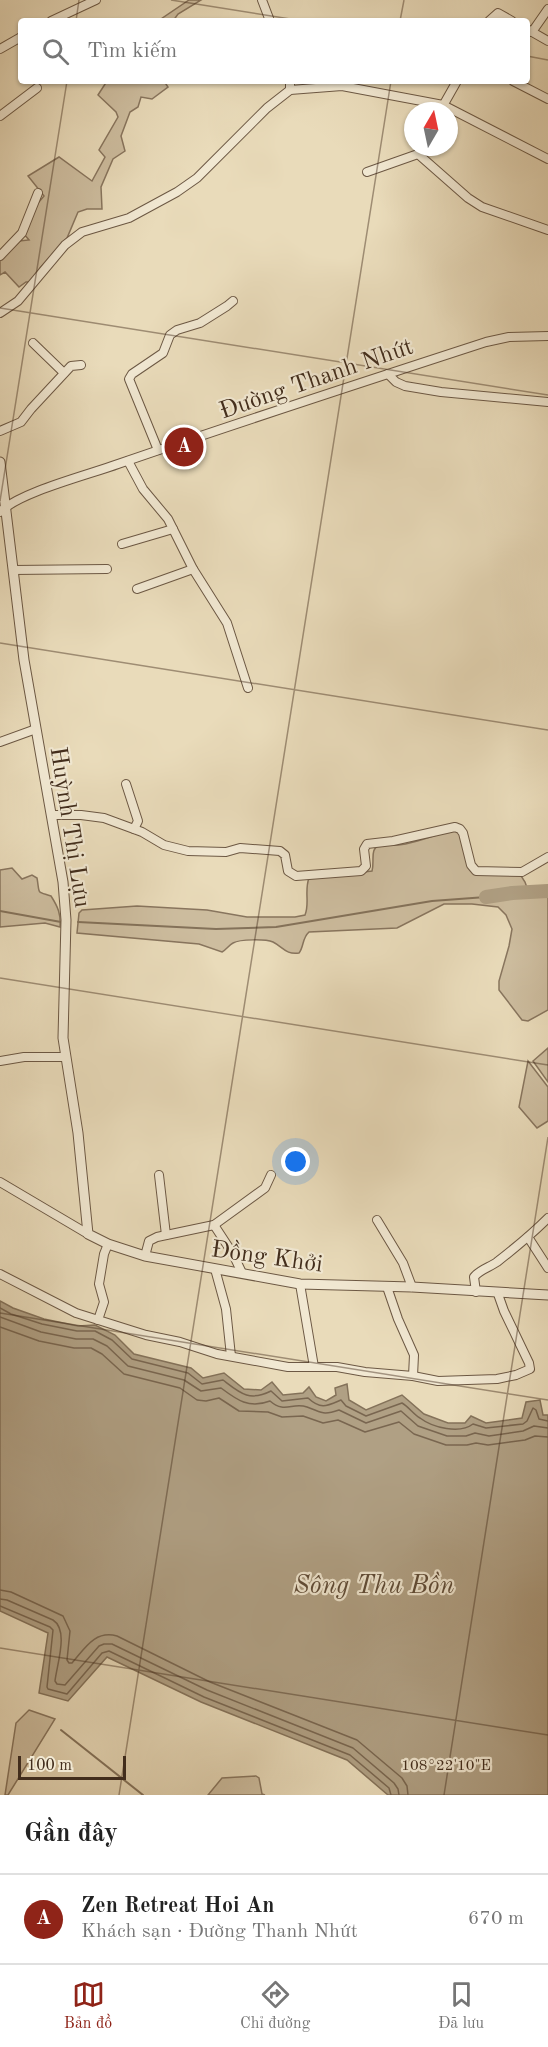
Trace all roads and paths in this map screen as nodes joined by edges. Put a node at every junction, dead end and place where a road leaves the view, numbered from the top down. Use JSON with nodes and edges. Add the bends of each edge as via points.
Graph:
{"nodes":[{"id":1,"x":96,"y":0,"type":"edge"},
{"id":2,"x":262,"y":0,"type":"edge"},
{"id":3,"x":548,"y":9,"type":"edge"},
{"id":4,"x":57,"y":18,"type":"edge"},
{"id":5,"x":269,"y":18,"type":"edge"},
{"id":6,"x":492,"y":18,"type":"edge"},
{"id":7,"x":507,"y":18,"type":"edge"},
{"id":8,"x":530,"y":30,"type":"edge"},
{"id":9,"x":530,"y":31,"type":"edge"},
{"id":10,"x":18,"y":39,"type":"edge"},
{"id":11,"x":548,"y":40,"type":"edge"},
{"id":12,"x":0,"y":49,"type":"edge"},
{"id":13,"x":290,"y":84,"type":"edge"},
{"id":14,"x":455,"y":84,"type":"edge"},
{"id":15,"x":519,"y":84,"type":"edge"},
{"id":16,"x":37,"y":88,"type":"dead end"},
{"id":17,"x":290,"y":90,"type":"junction"},
{"id":18,"x":548,"y":99,"type":"edge"},
{"id":19,"x":415,"y":102,"type":"edge"},
{"id":20,"x":445,"y":102,"type":"edge"},
{"id":21,"x":0,"y":116,"type":"edge"},
{"id":22,"x":458,"y":116,"type":"edge"},
{"id":23,"x":406,"y":156,"type":"edge"},
{"id":24,"x":426,"y":156,"type":"edge"},
{"id":25,"x":548,"y":159,"type":"edge"},
{"id":26,"x":367,"y":172,"type":"dead end"},
{"id":27,"x":38,"y":193,"type":"dead end"},
{"id":28,"x":548,"y":230,"type":"edge"},
{"id":29,"x":0,"y":256,"type":"edge"},
{"id":30,"x":233,"y":301,"type":"dead end"},
{"id":31,"x":0,"y":313,"type":"edge"},
{"id":32,"x":548,"y":336,"type":"edge"},
{"id":33,"x":33,"y":342,"type":"dead end"},
{"id":34,"x":81,"y":366,"type":"dead end"},
{"id":35,"x":64,"y":373,"type":"junction"},
{"id":36,"x":388,"y":374,"type":"junction"},
{"id":37,"x":548,"y":402,"type":"edge"},
{"id":38,"x":0,"y":431,"type":"edge"},
{"id":39,"x":158,"y":450,"type":"junction"},
{"id":40,"x":128,"y":461,"type":"junction"},
{"id":41,"x":0,"y":462,"type":"edge"},
{"id":42,"x":3,"y":509,"type":"edge"},
{"id":43,"x":173,"y":529,"type":"junction"},
{"id":44,"x":122,"y":544,"type":"dead end"},
{"id":45,"x":107,"y":568,"type":"dead end"},
{"id":46,"x":193,"y":569,"type":"junction"},
{"id":47,"x":13,"y":570,"type":"junction"},
{"id":48,"x":137,"y":589,"type":"dead end"},
{"id":49,"x":248,"y":688,"type":"dead end"},
{"id":50,"x":36,"y":729,"type":"junction"},
{"id":51,"x":0,"y":742,"type":"edge"},
{"id":52,"x":126,"y":784,"type":"dead end"},
{"id":53,"x":52,"y":815,"type":"junction"},
{"id":54,"x":134,"y":829,"type":"junction"},
{"id":55,"x":548,"y":857,"type":"edge"},
{"id":56,"x":65,"y":1057,"type":"junction"},
{"id":57,"x":0,"y":1061,"type":"edge"},
{"id":58,"x":159,"y":1175,"type":"dead end"},
{"id":59,"x":271,"y":1175,"type":"dead end"},
{"id":60,"x":0,"y":1182,"type":"edge"},
{"id":61,"x":548,"y":1218,"type":"edge"},
{"id":62,"x":377,"y":1220,"type":"dead end"},
{"id":63,"x":214,"y":1225,"type":"junction"},
{"id":64,"x":88,"y":1234,"type":"junction"},
{"id":65,"x":166,"y":1235,"type":"junction"},
{"id":66,"x":528,"y":1237,"type":"junction"},
{"id":67,"x":108,"y":1244,"type":"junction"},
{"id":68,"x":145,"y":1256,"type":"junction"},
{"id":69,"x":548,"y":1268,"type":"edge"},
{"id":70,"x":214,"y":1269,"type":"junction"},
{"id":71,"x":242,"y":1273,"type":"junction"},
{"id":72,"x":0,"y":1274,"type":"edge"},
{"id":73,"x":300,"y":1284,"type":"junction"},
{"id":74,"x":387,"y":1287,"type":"junction"},
{"id":75,"x":412,"y":1287,"type":"junction"},
{"id":76,"x":476,"y":1292,"type":"junction"},
{"id":77,"x":498,"y":1294,"type":"junction"},
{"id":78,"x":548,"y":1295,"type":"edge"},
{"id":79,"x":98,"y":1320,"type":"junction"},
{"id":80,"x":231,"y":1356,"type":"junction"},
{"id":81,"x":314,"y":1367,"type":"junction"},
{"id":82,"x":413,"y":1376,"type":"junction"}],
"edges":[{"from":1,"to":4,"type":"street"},
{"from":2,"to":5,"type":"street"},
{"from":3,"to":8,"type":"street"},
{"from":6,"to":7,"type":"street","via":[[498,13]]},
{"from":9,"to":11,"type":"street"},
{"from":10,"to":12,"type":"street"},
{"from":13,"to":17,"type":"street"},
{"from":14,"to":20,"type":"street"},
{"from":15,"to":18,"type":"street"},
{"from":16,"to":21,"type":"street"},
{"from":17,"to":19,"type":"street","via":[[342,86]]},
{"from":17,"to":31,"type":"street","via":[[197,178],[177,192],[129,218],[82,232],[65,245],[18,301]]},
{"from":22,"to":25,"type":"street"},
{"from":23,"to":26,"type":"street"},
{"from":24,"to":28,"type":"street","via":[[482,207]]},
{"from":27,"to":29,"type":"street","via":[[22,233]]},
{"from":30,"to":39,"type":"street","via":[[200,323],[170,335],[164,353],[129,379]]},
{"from":32,"to":36,"type":"street","name":"Đường Thanh Nhứt","via":[[486,342]]},
{"from":33,"to":35,"type":"street"},
{"from":34,"to":35,"type":"street","via":[[71,366]]},
{"from":35,"to":38,"type":"street","via":[[21,422]]},
{"from":36,"to":37,"type":"street","via":[[405,386]]},
{"from":36,"to":39,"type":"street","name":"Đường Thanh Nhứt"},
{"from":39,"to":40,"type":"street","name":"Đường Thanh Nhứt"},
{"from":40,"to":42,"type":"street","name":"Đường Thanh Nhứt","via":[[49,488]]},
{"from":40,"to":43,"type":"street"},
{"from":41,"to":42,"type":"street","name":"Huỳnh Thị Lựu"},
{"from":42,"to":47,"type":"street","name":"Huỳnh Thị Lựu"},
{"from":43,"to":44,"type":"street"},
{"from":43,"to":46,"type":"street"},
{"from":45,"to":47,"type":"street"},
{"from":46,"to":48,"type":"street"},
{"from":46,"to":49,"type":"street","via":[[227,623]]},
{"from":47,"to":50,"type":"street","name":"Huỳnh Thị Lựu"},
{"from":50,"to":51,"type":"street"},
{"from":50,"to":53,"type":"street","name":"Huỳnh Thị Lựu"},
{"from":52,"to":54,"type":"street","via":[[138,821]]},
{"from":53,"to":54,"type":"street","via":[[92,816]]},
{"from":53,"to":56,"type":"street","name":"Huỳnh Thị Lựu","via":[[66,910]]},
{"from":54,"to":55,"type":"street","via":[[164,845],[188,851],[280,851],[285,855],[288,871],[297,876],[363,871],[367,844],[455,827],[463,833],[476,871],[522,872]]},
{"from":56,"to":57,"type":"street"},
{"from":56,"to":64,"type":"street","name":"Huỳnh Thị Lựu","via":[[78,1133]]},
{"from":58,"to":65,"type":"street"},
{"from":59,"to":63,"type":"street","via":[[265,1188]]},
{"from":60,"to":64,"type":"street","name":"Đồng Khởi"},
{"from":61,"to":66,"type":"street"},
{"from":62,"to":75,"type":"street","via":[[403,1263]]},
{"from":63,"to":65,"type":"street"},
{"from":63,"to":71,"type":"street"},
{"from":64,"to":67,"type":"street","name":"Đồng Khởi"},
{"from":65,"to":68,"type":"street","via":[[149,1242]]},
{"from":66,"to":69,"type":"street"},
{"from":66,"to":76,"type":"street","via":[[477,1273]]},
{"from":67,"to":68,"type":"street","name":"Đồng Khởi"},
{"from":67,"to":79,"type":"street","via":[[99,1284],[104,1302]]},
{"from":68,"to":70,"type":"street","name":"Đồng Khởi"},
{"from":70,"to":71,"type":"street","name":"Đồng Khởi"},
{"from":70,"to":80,"type":"street","via":[[226,1306]]},
{"from":71,"to":73,"type":"street","name":"Đồng Khởi"},
{"from":72,"to":79,"type":"street","via":[[68,1310]]},
{"from":73,"to":74,"type":"street","name":"Đồng Khởi"},
{"from":73,"to":81,"type":"street"},
{"from":74,"to":75,"type":"street","name":"Đồng Khởi"},
{"from":74,"to":82,"type":"street","via":[[414,1355]]},
{"from":75,"to":76,"type":"street","name":"Đồng Khởi"},
{"from":76,"to":77,"type":"street","name":"Đồng Khởi"},
{"from":77,"to":78,"type":"street","name":"Đồng Khởi"},
{"from":77,"to":82,"type":"street","via":[[530,1370],[481,1380],[438,1381]]},
{"from":79,"to":80,"type":"street"},
{"from":80,"to":81,"type":"street","via":[[288,1367]]},
{"from":81,"to":82,"type":"street"}]}
